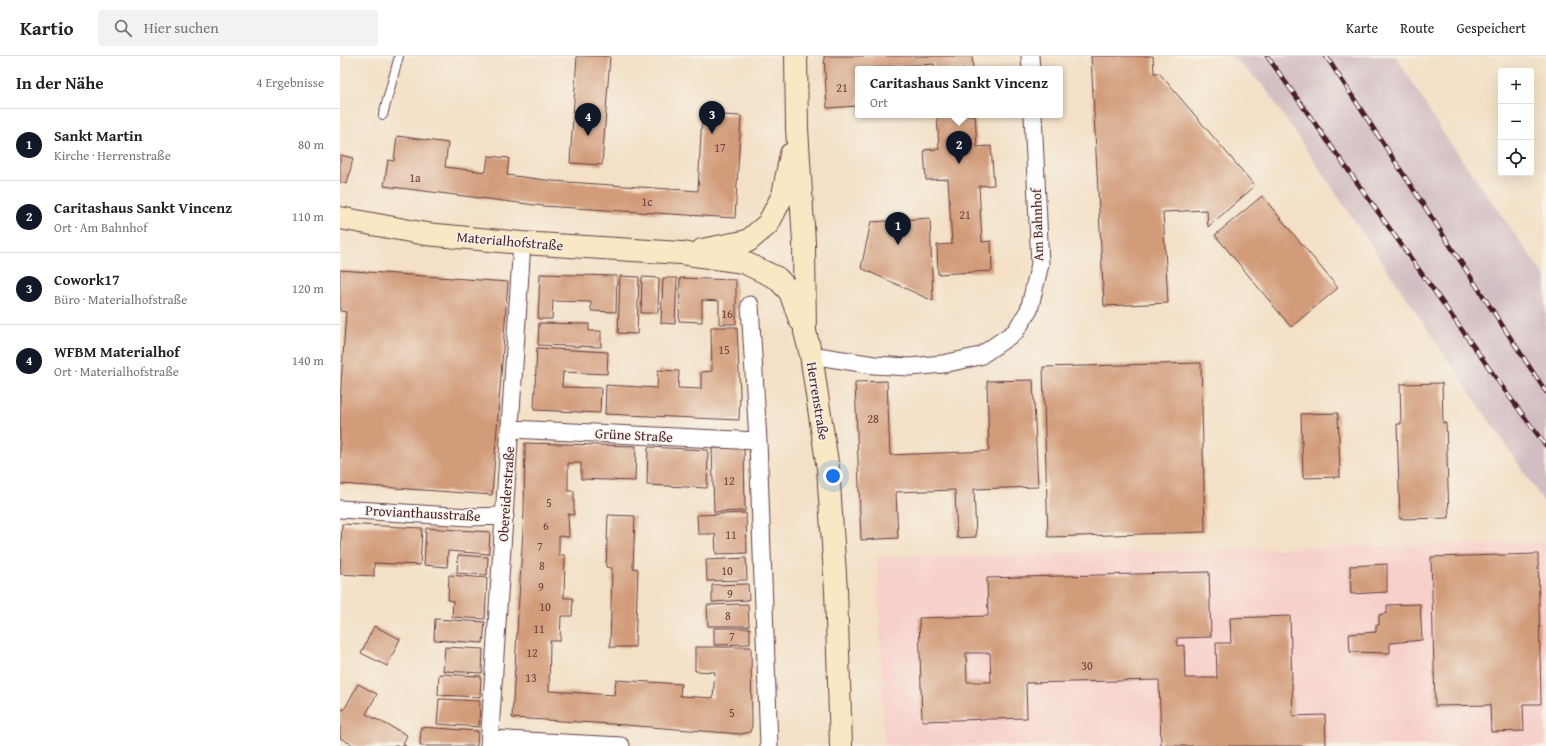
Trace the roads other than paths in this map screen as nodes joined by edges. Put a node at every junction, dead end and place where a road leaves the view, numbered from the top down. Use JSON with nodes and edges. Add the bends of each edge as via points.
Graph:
{"nodes":[{"id":1,"x":399,"y":56,"type":"edge"},
{"id":2,"x":796,"y":56,"type":"edge"},
{"id":3,"x":1030,"y":56,"type":"edge"},
{"id":4,"x":1031,"y":66,"type":"edge"},
{"id":5,"x":384,"y":115,"type":"dead end"},
{"id":6,"x":1033,"y":118,"type":"edge"},
{"id":7,"x":797,"y":128,"type":"junction"},
{"id":8,"x":340,"y":218,"type":"edge"},
{"id":9,"x":522,"y":243,"type":"junction"},
{"id":10,"x":681,"y":253,"type":"junction"},
{"id":11,"x":750,"y":305,"type":"dead end"},
{"id":12,"x":805,"y":332,"type":"junction"},
{"id":13,"x":811,"y":354,"type":"junction"},
{"id":14,"x":510,"y":429,"type":"junction"},
{"id":15,"x":758,"y":441,"type":"junction"},
{"id":16,"x":340,"y":509,"type":"edge"},
{"id":17,"x":505,"y":516,"type":"junction"},
{"id":18,"x":490,"y":743,"type":"edge"},
{"id":19,"x":621,"y":746,"type":"edge"},
{"id":20,"x":768,"y":746,"type":"edge"},
{"id":21,"x":841,"y":746,"type":"edge"}],
"edges":[{"from":1,"to":5,"type":"lane"},
{"from":2,"to":7,"type":"main road","name":"Herrenstraße"},
{"from":3,"to":4,"type":"street"},
{"from":6,"to":13,"type":"street","name":"Am Bahnhof","via":[[1040,264],[1029,310],[1015,332],[980,356],[943,364],[910,367],[874,365]]},
{"from":7,"to":10,"type":"main road","name":"Materialhofstraße","via":[[783,195],[768,224],[748,241],[721,248]]},
{"from":7,"to":12,"type":"main road","name":"Herrenstraße","via":[[804,242]]},
{"from":8,"to":9,"type":"main road","name":"Materialhofstraße","via":[[426,234]]},
{"from":9,"to":10,"type":"main road","name":"Materialhofstraße"},
{"from":9,"to":14,"type":"street","name":"Obereiderstraße"},
{"from":10,"to":12,"type":"main road","name":"Materialhofstraße","via":[[743,262],[777,278],[790,292]]},
{"from":11,"to":15,"type":"street"},
{"from":12,"to":13,"type":"main road","name":"Herrenstraße"},
{"from":13,"to":21,"type":"main road","name":"Herrenstraße","via":[[828,469],[836,590]]},
{"from":14,"to":15,"type":"street","name":"Grüne Straße"},
{"from":14,"to":17,"type":"street","name":"Obereiderstraße"},
{"from":15,"to":20,"type":"street"},
{"from":16,"to":17,"type":"street","name":"Provianthausstraße"},
{"from":17,"to":18,"type":"street","name":"Obereiderstraße"},
{"from":18,"to":19,"type":"street"}]}
